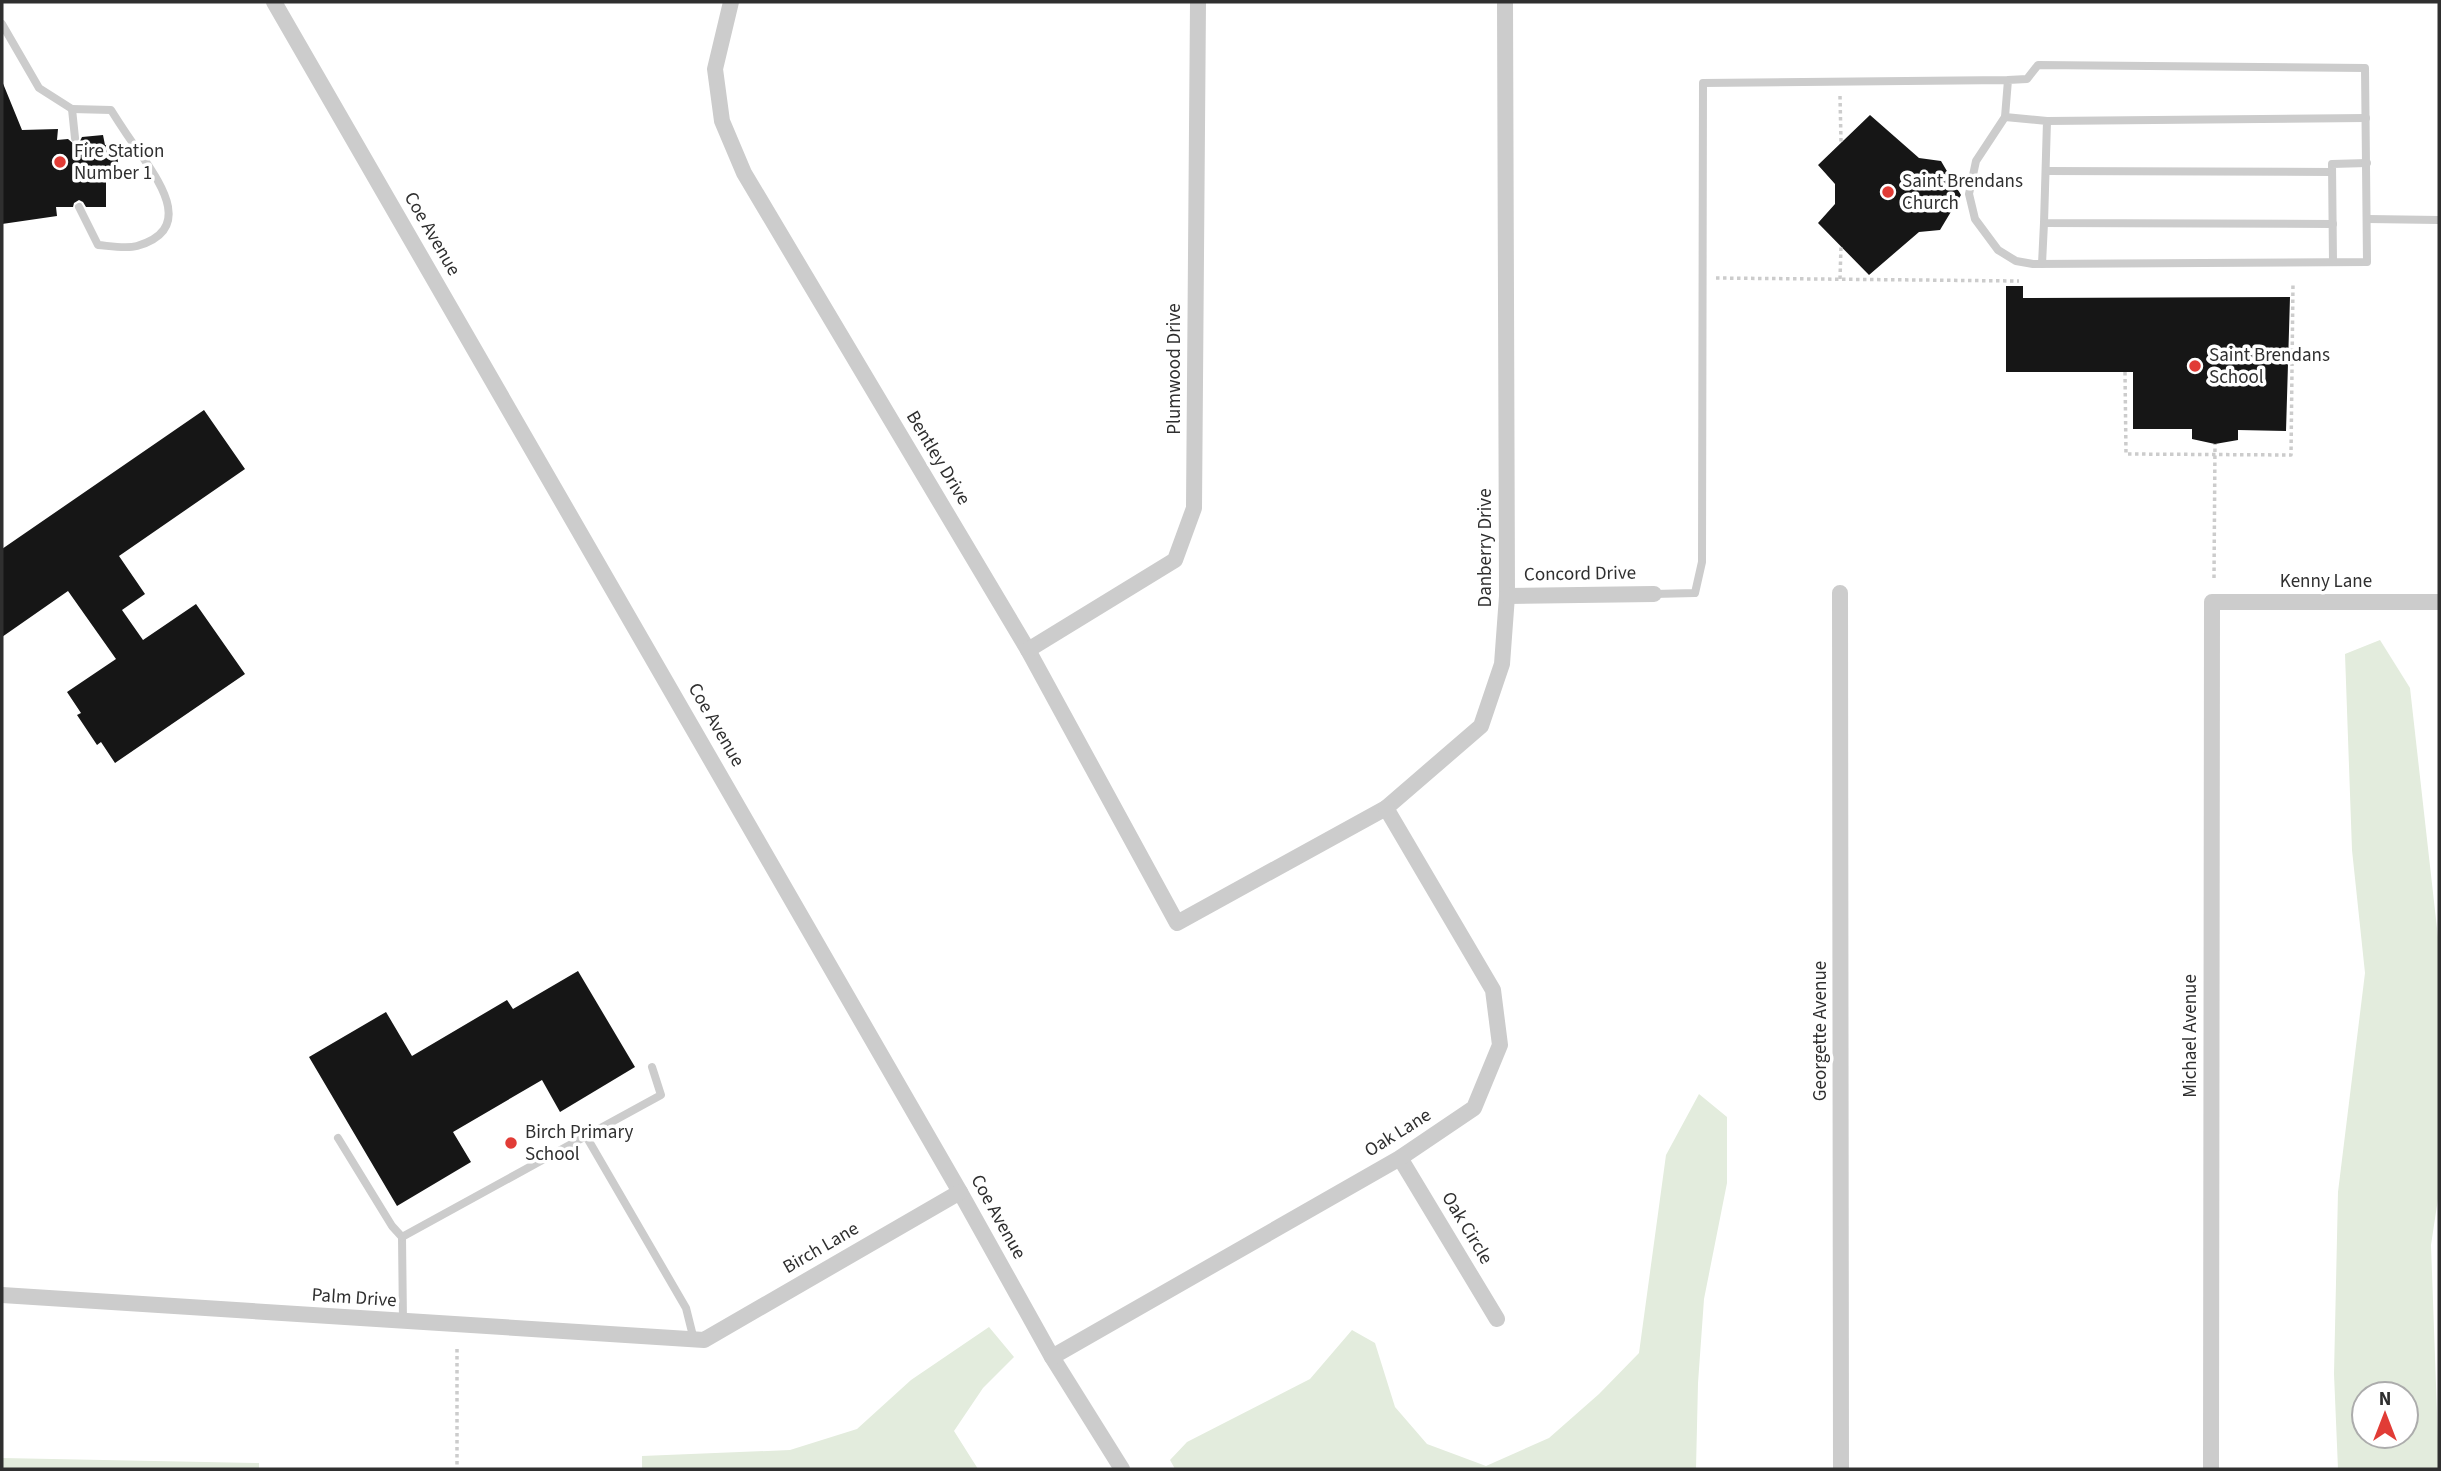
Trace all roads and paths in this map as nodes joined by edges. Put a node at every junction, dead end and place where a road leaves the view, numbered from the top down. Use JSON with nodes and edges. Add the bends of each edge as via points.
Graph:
{"nodes":[{"id":1,"x":274,"y":2,"type":"edge"},
{"id":2,"x":731,"y":2,"type":"edge"},
{"id":3,"x":1198,"y":2,"type":"edge"},
{"id":4,"x":1505,"y":2,"type":"edge"},
{"id":5,"x":2,"y":24,"type":"edge"},
{"id":6,"x":2008,"y":80,"type":"junction"},
{"id":7,"x":1840,"y":82,"type":"junction"},
{"id":8,"x":72,"y":108,"type":"junction"},
{"id":9,"x":2005,"y":117,"type":"junction"},
{"id":10,"x":2366,"y":118,"type":"junction"},
{"id":11,"x":2047,"y":121,"type":"junction"},
{"id":12,"x":75,"y":138,"type":"dead end"},
{"id":13,"x":1841,"y":142,"type":"dead end"},
{"id":14,"x":2367,"y":163,"type":"junction"},
{"id":15,"x":2046,"y":171,"type":"junction"},
{"id":16,"x":2333,"y":172,"type":"junction"},
{"id":17,"x":79,"y":207,"type":"dead end"},
{"id":18,"x":2368,"y":219,"type":"junction"},
{"id":19,"x":2439,"y":220,"type":"edge"},
{"id":20,"x":2044,"y":223,"type":"junction"},
{"id":21,"x":2333,"y":223,"type":"junction"},
{"id":22,"x":1841,"y":246,"type":"dead end"},
{"id":23,"x":2333,"y":262,"type":"junction"},
{"id":24,"x":2042,"y":264,"type":"junction"},
{"id":25,"x":1704,"y":278,"type":"junction"},
{"id":26,"x":1840,"y":279,"type":"junction"},
{"id":27,"x":2019,"y":281,"type":"dead end"},
{"id":28,"x":2293,"y":283,"type":"dead end"},
{"id":29,"x":2125,"y":372,"type":"dead end"},
{"id":30,"x":2215,"y":444,"type":"dead end"},
{"id":31,"x":2215,"y":454,"type":"junction"},
{"id":32,"x":2214,"y":578,"type":"dead end"},
{"id":33,"x":1840,"y":593,"type":"dead end"},
{"id":34,"x":1654,"y":594,"type":"joint"},
{"id":35,"x":1507,"y":596,"type":"junction"},
{"id":36,"x":2212,"y":602,"type":"joint"},
{"id":37,"x":2439,"y":602,"type":"edge"},
{"id":38,"x":1028,"y":650,"type":"junction"},
{"id":39,"x":1386,"y":808,"type":"junction"},
{"id":40,"x":1177,"y":923,"type":"joint"},
{"id":41,"x":652,"y":1067,"type":"dead end"},
{"id":42,"x":586,"y":1136,"type":"junction"},
{"id":43,"x":338,"y":1138,"type":"dead end"},
{"id":44,"x":1401,"y":1158,"type":"junction"},
{"id":45,"x":960,"y":1192,"type":"junction"},
{"id":46,"x":402,"y":1237,"type":"junction"},
{"id":47,"x":2,"y":1294,"type":"edge"},
{"id":48,"x":1497,"y":1319,"type":"dead end"},
{"id":49,"x":403,"y":1322,"type":"junction"},
{"id":50,"x":699,"y":1340,"type":"junction"},
{"id":51,"x":457,"y":1349,"type":"dead end"},
{"id":52,"x":1052,"y":1357,"type":"junction"},
{"id":53,"x":457,"y":1469,"type":"edge"},
{"id":54,"x":1122,"y":1469,"type":"edge"},
{"id":55,"x":1841,"y":1469,"type":"edge"},
{"id":56,"x":2211,"y":1469,"type":"edge"}],
"edges":[{"from":1,"to":45,"type":"street","name":"Coe Avenue"},
{"from":2,"to":38,"type":"street","name":"Bentley Drive","via":[[715,69],[722,121],[744,173]]},
{"from":3,"to":38,"type":"street","name":"Plumwood Drive","via":[[1194,508],[1175,560]]},
{"from":4,"to":35,"type":"street","name":"Danberry Drive"},
{"from":5,"to":8,"type":"lane","via":[[39,88]]},
{"from":6,"to":7,"type":"lane"},
{"from":6,"to":9,"type":"lane"},
{"from":6,"to":10,"type":"lane","via":[[2027,79],[2038,65],[2365,68]]},
{"from":7,"to":13,"type":"path"},
{"from":7,"to":25,"type":"lane","via":[[1703,83]]},
{"from":8,"to":12,"type":"lane"},
{"from":8,"to":17,"type":"lane","via":[[111,110],[160,182],[169,213],[166,228],[155,238],[135,247],[99,245]]},
{"from":9,"to":11,"type":"lane"},
{"from":9,"to":24,"type":"lane","via":[[1976,161],[1969,194],[1975,219],[1997,250],[2016,261]]},
{"from":10,"to":11,"type":"lane"},
{"from":10,"to":14,"type":"lane"},
{"from":11,"to":15,"type":"lane"},
{"from":14,"to":16,"type":"lane","via":[[2332,164]]},
{"from":14,"to":18,"type":"lane"},
{"from":15,"to":16,"type":"lane"},
{"from":15,"to":20,"type":"lane"},
{"from":16,"to":21,"type":"lane"},
{"from":18,"to":19,"type":"lane"},
{"from":18,"to":23,"type":"lane","via":[[2368,262]]},
{"from":20,"to":21,"type":"lane"},
{"from":20,"to":24,"type":"lane"},
{"from":21,"to":23,"type":"lane"},
{"from":22,"to":26,"type":"path"},
{"from":23,"to":24,"type":"lane"},
{"from":25,"to":26,"type":"path"},
{"from":25,"to":34,"type":"lane","via":[[1702,562],[1695,593]]},
{"from":26,"to":27,"type":"path"},
{"from":28,"to":31,"type":"path","via":[[2291,455]]},
{"from":29,"to":31,"type":"path","via":[[2126,454]]},
{"from":30,"to":31,"type":"path"},
{"from":31,"to":32,"type":"path"},
{"from":33,"to":55,"type":"street","name":"Georgette Avenue"},
{"from":34,"to":35,"type":"street","name":"Concord Drive"},
{"from":35,"to":39,"type":"street","name":"Danberry Drive","via":[[1502,664],[1481,726]]},
{"from":36,"to":37,"type":"street","name":"Kenny Lane"},
{"from":36,"to":56,"type":"street","name":"Michael Avenue"},
{"from":38,"to":40,"type":"street","name":"Bentley Drive"},
{"from":39,"to":40,"type":"street","name":"Danberry Drive"},
{"from":39,"to":44,"type":"street","name":"Oak Lane","via":[[1493,990],[1500,1045],[1474,1108]]},
{"from":41,"to":42,"type":"lane","via":[[661,1095]]},
{"from":42,"to":46,"type":"lane"},
{"from":42,"to":50,"type":"lane"},
{"from":43,"to":46,"type":"lane"},
{"from":44,"to":48,"type":"street","name":"Oak Circle"},
{"from":44,"to":52,"type":"street","name":"Oak Lane"},
{"from":45,"to":50,"type":"street","name":"Birch Lane"},
{"from":45,"to":52,"type":"street","name":"Coe Avenue"},
{"from":46,"to":49,"type":"lane"},
{"from":47,"to":49,"type":"street","name":"Palm Drive"},
{"from":49,"to":50,"type":"street","name":"Palm Drive"},
{"from":51,"to":53,"type":"path"},
{"from":52,"to":54,"type":"street","name":"Coe Avenue"}]}
